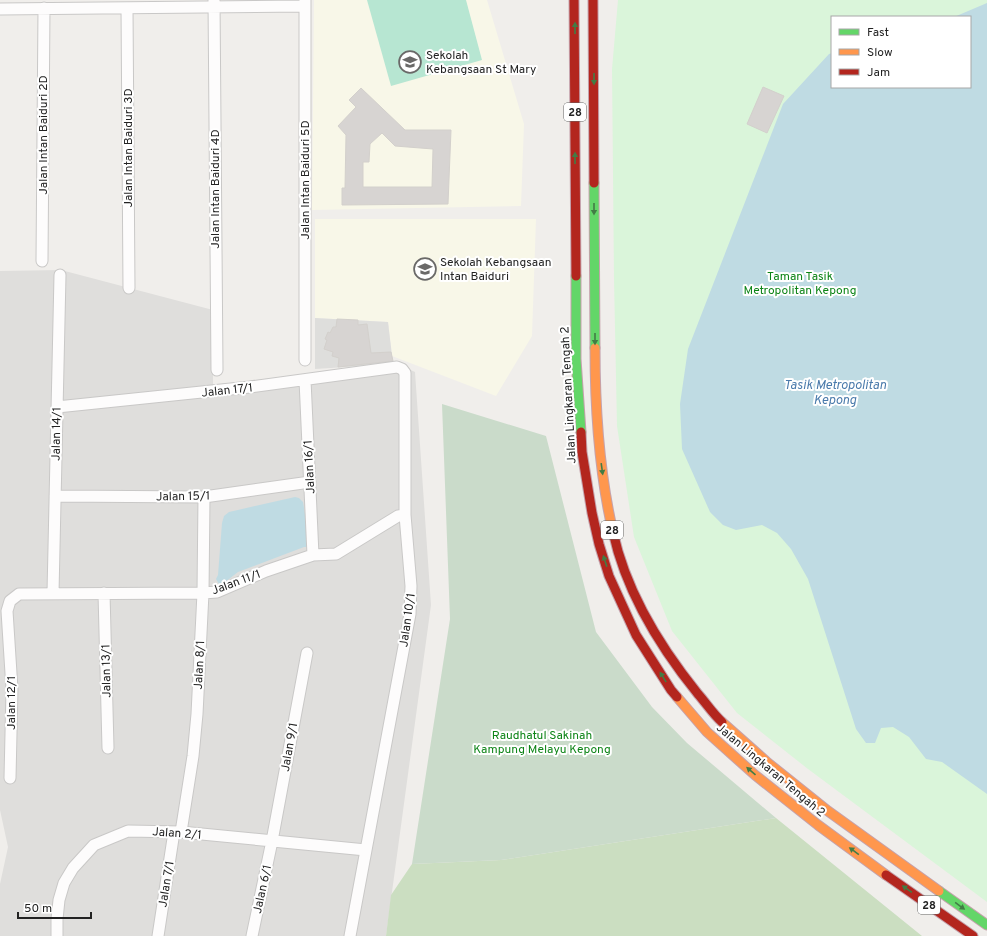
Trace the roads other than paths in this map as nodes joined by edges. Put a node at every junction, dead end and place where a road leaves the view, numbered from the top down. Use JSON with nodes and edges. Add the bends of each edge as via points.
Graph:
{"nodes":[{"id":1,"x":574,"y":0,"type":"edge"},
{"id":2,"x":593,"y":0,"type":"edge"},
{"id":3,"x":600,"y":0,"type":"edge"},
{"id":4,"x":305,"y":3,"type":"edge"},
{"id":5,"x":214,"y":4,"type":"edge"},
{"id":6,"x":44,"y":8,"type":"junction"},
{"id":7,"x":127,"y":8,"type":"junction"},
{"id":8,"x":0,"y":9,"type":"edge"},
{"id":9,"x":593,"y":40,"type":"junction"},
{"id":10,"x":42,"y":261,"type":"dead end"},
{"id":11,"x":60,"y":275,"type":"dead end"},
{"id":12,"x":129,"y":288,"type":"dead end"},
{"id":13,"x":305,"y":360,"type":"dead end"},
{"id":14,"x":397,"y":367,"type":"joint"},
{"id":15,"x":217,"y":370,"type":"dead end"},
{"id":16,"x":305,"y":380,"type":"junction"},
{"id":17,"x":57,"y":407,"type":"junction"},
{"id":18,"x":310,"y":482,"type":"junction"},
{"id":19,"x":55,"y":496,"type":"junction"},
{"id":20,"x":204,"y":497,"type":"junction"},
{"id":21,"x":405,"y":516,"type":"junction"},
{"id":22,"x":313,"y":555,"type":"junction"},
{"id":23,"x":53,"y":594,"type":"junction"},
{"id":24,"x":104,"y":594,"type":"junction"},
{"id":25,"x":203,"y":594,"type":"junction"},
{"id":26,"x":307,"y":653,"type":"dead end"},
{"id":27,"x":108,"y":748,"type":"dead end"},
{"id":28,"x":10,"y":778,"type":"dead end"},
{"id":29,"x":178,"y":832,"type":"junction"},
{"id":30,"x":272,"y":841,"type":"junction"},
{"id":31,"x":366,"y":850,"type":"junction"},
{"id":32,"x":987,"y":925,"type":"edge"},
{"id":33,"x":57,"y":936,"type":"edge"},
{"id":34,"x":158,"y":936,"type":"edge"},
{"id":35,"x":252,"y":936,"type":"edge"},
{"id":36,"x":350,"y":936,"type":"edge"},
{"id":37,"x":973,"y":936,"type":"edge"}],
"edges":[{"from":37,"to":1,"type":"highway","name":"Jalan Lingkaran Tengah 2","number":"28","one_way":true,"via":[[818,825],[755,775],[707,732],[671,690],[636,635],[610,576],[599,544],[582,452],[576,359]]},
{"from":2,"to":9,"type":"highway","name":"Jalan Lingkaran Tengah 2","number":"28"},
{"from":3,"to":9,"type":"highway"},
{"from":4,"to":5,"type":"street"},
{"from":4,"to":13,"type":"street","name":"Jalan Intan Baiduri 5D"},
{"from":5,"to":7,"type":"street"},
{"from":5,"to":15,"type":"street","name":"Jalan Intan Baiduri 4D"},
{"from":6,"to":7,"type":"street"},
{"from":6,"to":8,"type":"street"},
{"from":6,"to":10,"type":"street","name":"Jalan Intan Baiduri 2D"},
{"from":7,"to":12,"type":"street","name":"Jalan Intan Baiduri 3D"},
{"from":9,"to":32,"type":"highway","name":"Jalan Lingkaran Tengah 2","number":"28","one_way":true,"via":[[595,362],[600,451],[611,526],[624,571],[650,625],[685,677],[719,719],[768,763],[828,811]]},
{"from":11,"to":17,"type":"street","name":"Jalan 14/1"},
{"from":14,"to":16,"type":"street","name":"Jalan 17/1"},
{"from":14,"to":21,"type":"street","name":"Jalan 10/1","via":[[405,373]]},
{"from":16,"to":17,"type":"street","name":"Jalan 17/1"},
{"from":16,"to":18,"type":"street","name":"Jalan 16/1"},
{"from":17,"to":19,"type":"street","name":"Jalan 14/1"},
{"from":18,"to":20,"type":"street","name":"Jalan 15/1"},
{"from":18,"to":22,"type":"street","name":"Jalan 16/1"},
{"from":19,"to":20,"type":"street","name":"Jalan 15/1"},
{"from":19,"to":23,"type":"street","name":"Jalan 14/1"},
{"from":20,"to":25,"type":"street","name":"Jalan 8/1"},
{"from":21,"to":22,"type":"street","name":"Jalan 11/1","via":[[398,516],[336,554]]},
{"from":21,"to":31,"type":"street","name":"Jalan 10/1","via":[[412,586],[410,614]]},
{"from":22,"to":25,"type":"street","name":"Jalan 11/1","via":[[217,592]]},
{"from":23,"to":24,"type":"street","name":"Jalan 11/1"},
{"from":23,"to":28,"type":"street","name":"Jalan 12/1","via":[[19,594],[10,601]]},
{"from":24,"to":25,"type":"street","name":"Jalan 11/1"},
{"from":24,"to":27,"type":"street","name":"Jalan 13/1"},
{"from":25,"to":29,"type":"street","name":"Jalan 8/1","via":[[193,756]]},
{"from":26,"to":30,"type":"street","name":"Jalan 9/1"},
{"from":29,"to":30,"type":"street","name":"Jalan 2/1"},
{"from":29,"to":33,"type":"street","name":"Jalan 2/1","via":[[128,831],[94,845],[73,868],[64,883],[59,900]]},
{"from":29,"to":34,"type":"street","name":"Jalan 7/1"},
{"from":30,"to":31,"type":"street","name":"Jalan 2/1"},
{"from":30,"to":35,"type":"street","name":"Jalan 6/1"},
{"from":31,"to":36,"type":"street","name":"Jalan 10/1"}]}
